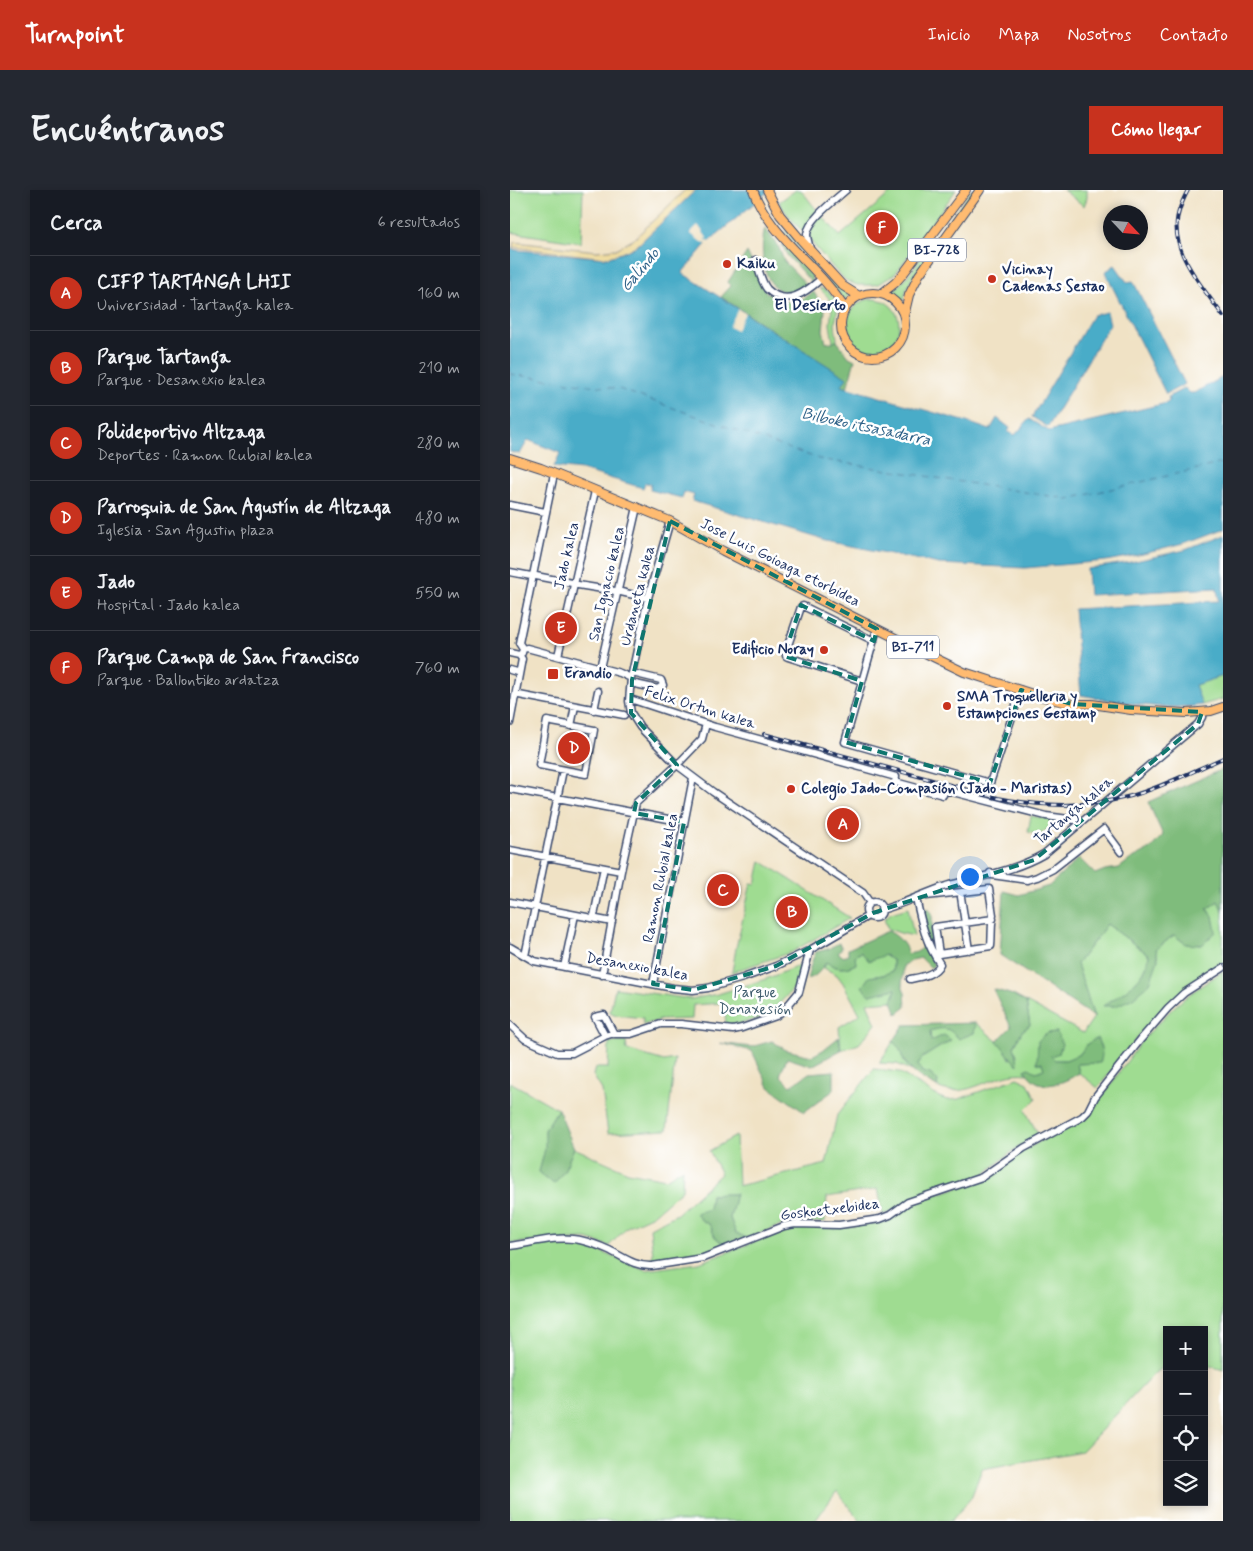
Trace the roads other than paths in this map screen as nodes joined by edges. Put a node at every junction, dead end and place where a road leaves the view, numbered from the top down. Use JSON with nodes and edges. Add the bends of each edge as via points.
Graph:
{"nodes":[{"id":1,"x":753,"y":190,"type":"edge"},
{"id":2,"x":767,"y":190,"type":"edge"},
{"id":3,"x":846,"y":190,"type":"edge"},
{"id":4,"x":966,"y":190,"type":"edge"},
{"id":5,"x":982,"y":190,"type":"edge"},
{"id":6,"x":810,"y":251,"type":"junction"},
{"id":7,"x":755,"y":260,"type":"dead end"},
{"id":8,"x":821,"y":278,"type":"junction"},
{"id":9,"x":881,"y":294,"type":"junction"},
{"id":10,"x":859,"y":296,"type":"junction"},
{"id":11,"x":845,"y":310,"type":"junction"},
{"id":12,"x":904,"y":316,"type":"junction"},
{"id":13,"x":510,"y":458,"type":"edge"},
{"id":14,"x":553,"y":476,"type":"junction"},
{"id":15,"x":595,"y":491,"type":"junction"},
{"id":16,"x":510,"y":505,"type":"edge"},
{"id":17,"x":638,"y":507,"type":"junction"},
{"id":18,"x":545,"y":512,"type":"junction"},
{"id":19,"x":670,"y":521,"type":"junction"},
{"id":20,"x":510,"y":572,"type":"edge"},
{"id":21,"x":647,"y":598,"type":"dead end"},
{"id":22,"x":877,"y":629,"type":"junction"},
{"id":23,"x":874,"y":641,"type":"junction"},
{"id":24,"x":510,"y":652,"type":"edge"},
{"id":25,"x":521,"y":652,"type":"junction"},
{"id":26,"x":558,"y":656,"type":"junction"},
{"id":27,"x":600,"y":668,"type":"junction"},
{"id":28,"x":631,"y":678,"type":"junction"},
{"id":29,"x":862,"y":681,"type":"junction"},
{"id":30,"x":1021,"y":690,"type":"junction"},
{"id":31,"x":598,"y":691,"type":"dead end"},
{"id":32,"x":519,"y":695,"type":"dead end"},
{"id":33,"x":633,"y":700,"type":"dead end"},
{"id":34,"x":575,"y":706,"type":"junction"},
{"id":35,"x":1223,"y":706,"type":"edge"},
{"id":36,"x":594,"y":710,"type":"junction"},
{"id":37,"x":1175,"y":712,"type":"junction"},
{"id":38,"x":1202,"y":712,"type":"junction"},
{"id":39,"x":624,"y":715,"type":"dead end"},
{"id":40,"x":510,"y":723,"type":"edge"},
{"id":41,"x":706,"y":724,"type":"junction"},
{"id":42,"x":571,"y":726,"type":"junction"},
{"id":43,"x":677,"y":765,"type":"junction"},
{"id":44,"x":563,"y":770,"type":"junction"},
{"id":45,"x":693,"y":778,"type":"junction"},
{"id":46,"x":510,"y":789,"type":"edge"},
{"id":47,"x":557,"y":799,"type":"junction"},
{"id":48,"x":634,"y":813,"type":"junction"},
{"id":49,"x":1076,"y":820,"type":"dead end"},
{"id":50,"x":684,"y":822,"type":"junction"},
{"id":51,"x":510,"y":850,"type":"edge"},
{"id":52,"x":1122,"y":852,"type":"dead end"},
{"id":53,"x":545,"y":857,"type":"junction"},
{"id":54,"x":621,"y":871,"type":"junction"},
{"id":55,"x":603,"y":872,"type":"dead end"},
{"id":56,"x":990,"y":874,"type":"junction"},
{"id":57,"x":919,"y":897,"type":"junction"},
{"id":58,"x":961,"y":897,"type":"dead end"},
{"id":59,"x":510,"y":902,"type":"edge"},
{"id":60,"x":870,"y":903,"type":"junction"},
{"id":61,"x":535,"y":907,"type":"junction"},
{"id":62,"x":881,"y":910,"type":"junction"},
{"id":63,"x":575,"y":915,"type":"junction"},
{"id":64,"x":594,"y":916,"type":"dead end"},
{"id":65,"x":868,"y":916,"type":"junction"},
{"id":66,"x":993,"y":919,"type":"junction"},
{"id":67,"x":612,"y":922,"type":"junction"},
{"id":68,"x":965,"y":923,"type":"junction"},
{"id":69,"x":510,"y":947,"type":"edge"},
{"id":70,"x":810,"y":950,"type":"junction"},
{"id":71,"x":969,"y":950,"type":"junction"},
{"id":72,"x":525,"y":956,"type":"junction"},
{"id":73,"x":564,"y":967,"type":"junction"},
{"id":74,"x":1223,"y":968,"type":"edge"},
{"id":75,"x":602,"y":975,"type":"junction"},
{"id":76,"x":910,"y":979,"type":"dead end"},
{"id":77,"x":653,"y":984,"type":"junction"},
{"id":78,"x":510,"y":1025,"type":"edge"},
{"id":79,"x":614,"y":1034,"type":"junction"},
{"id":80,"x":605,"y":1036,"type":"junction"},
{"id":81,"x":510,"y":1246,"type":"edge"}],
"edges":[{"from":1,"to":8,"type":"main road","via":[[773,227]]},
{"from":2,"to":6,"type":"main road","via":[[780,215]]},
{"from":3,"to":6,"type":"street","via":[[810,225],[807,236]]},
{"from":4,"to":9,"type":"main road","number":"BI-728","via":[[903,274]]},
{"from":5,"to":12,"type":"main road","number":"BI-728","via":[[916,280]]},
{"from":6,"to":10,"type":"main road","via":[[843,286]]},
{"from":7,"to":8,"type":"street","via":[[767,288],[783,297],[801,295]]},
{"from":8,"to":11,"type":"main road"},
{"from":9,"to":10,"type":"main road"},
{"from":9,"to":12,"type":"main road","via":[[899,306]]},
{"from":10,"to":11,"type":"main road"},
{"from":11,"to":12,"type":"main road","number":"BI-728","via":[[841,319],[844,340],[854,352],[869,358],[880,357],[898,346],[903,337]]},
{"from":13,"to":14,"type":"main road","number":"BI-711"},
{"from":14,"to":15,"type":"main road","number":"BI-711"},
{"from":14,"to":18,"type":"street"},
{"from":15,"to":17,"type":"main road","number":"BI-711"},
{"from":15,"to":26,"type":"street","name":"Jado kalea"},
{"from":16,"to":18,"type":"street"},
{"from":17,"to":19,"type":"main road","number":"BI-711"},
{"from":17,"to":27,"type":"street","name":"San Ignacio kalea"},
{"from":18,"to":25,"type":"street","via":[[520,643]]},
{"from":19,"to":22,"type":"main road","name":"Jose Luis Goioaga etorbidea","number":"BI-711"},
{"from":19,"to":28,"type":"street","name":"Urdaneta kalea","via":[[648,598]]},
{"from":20,"to":21,"type":"street"},
{"from":22,"to":23,"type":"street"},
{"from":22,"to":30,"type":"main road","name":"Jose Luis Goioaga etorbidea","number":"BI-711","via":[[964,672]]},
{"from":23,"to":29,"type":"street"},
{"from":23,"to":29,"type":"street","name":"Jose Luis Goioaga etorbidea","via":[[803,606],[785,654]]},
{"from":24,"to":25,"type":"street"},
{"from":25,"to":26,"type":"street","via":[[527,648]]},
{"from":25,"to":40,"type":"street"},
{"from":26,"to":27,"type":"street"},
{"from":27,"to":28,"type":"street"},
{"from":28,"to":43,"type":"street","via":[[630,708],[636,721]]},
{"from":29,"to":30,"type":"street","via":[[845,742],[990,783]]},
{"from":30,"to":37,"type":"main road","name":"Jose Luis Goioaga etorbidea","number":"BI-711","via":[[1072,704]]},
{"from":31,"to":36,"type":"street"},
{"from":32,"to":34,"type":"street"},
{"from":33,"to":41,"type":"street","name":"Felix Ortun kalea"},
{"from":34,"to":36,"type":"street"},
{"from":34,"to":42,"type":"street"},
{"from":35,"to":37,"type":"main road","number":"BI-711"},
{"from":35,"to":38,"type":"main road","name":"Jose Luis Goioaga etorbidea","number":"BI-711"},
{"from":36,"to":39,"type":"street"},
{"from":37,"to":38,"type":"main road","name":"Jose Luis Goioaga etorbidea","number":"BI-711"},
{"from":38,"to":56,"type":"street","name":"Tartanga kalea","via":[[1198,724],[1044,854]]},
{"from":41,"to":43,"type":"street","via":[[702,740]]},
{"from":41,"to":49,"type":"street","name":"Felix Ortun kalea","via":[[896,777],[895,782],[943,795],[945,790]]},
{"from":42,"to":44,"type":"street","via":[[594,730],[586,774]]},
{"from":42,"to":44,"type":"street","via":[[547,721],[538,765]]},
{"from":43,"to":45,"type":"street"},
{"from":43,"to":48,"type":"street","via":[[636,803]]},
{"from":44,"to":47,"type":"street"},
{"from":45,"to":50,"type":"street","name":"Ramon Rubial kalea"},
{"from":45,"to":60,"type":"street","via":[[859,891]]},
{"from":46,"to":47,"type":"street"},
{"from":47,"to":48,"type":"street"},
{"from":47,"to":53,"type":"street"},
{"from":48,"to":50,"type":"street"},
{"from":48,"to":54,"type":"street"},
{"from":50,"to":77,"type":"street","name":"Ramon Rubial kalea"},
{"from":51,"to":53,"type":"street"},
{"from":52,"to":56,"type":"street","via":[[1104,829],[1053,869],[1036,877],[1027,880]]},
{"from":53,"to":54,"type":"street"},
{"from":53,"to":61,"type":"street"},
{"from":54,"to":67,"type":"street"},
{"from":55,"to":64,"type":"street"},
{"from":56,"to":57,"type":"street","name":"Tartanga kalea"},
{"from":57,"to":62,"type":"street","name":"Tartanga kalea"},
{"from":57,"to":66,"type":"street","via":[[989,889]]},
{"from":57,"to":76,"type":"street","via":[[926,941],[940,964],[933,972]]},
{"from":58,"to":68,"type":"street"},
{"from":59,"to":61,"type":"street"},
{"from":60,"to":62,"type":"street","via":[[878,904]]},
{"from":60,"to":65,"type":"street","via":[[866,909]]},
{"from":61,"to":63,"type":"street"},
{"from":61,"to":72,"type":"street"},
{"from":62,"to":65,"type":"street","via":[[878,917]]},
{"from":63,"to":67,"type":"street"},
{"from":63,"to":73,"type":"street"},
{"from":65,"to":70,"type":"street","name":"Desanexio kalea"},
{"from":66,"to":68,"type":"street"},
{"from":66,"to":71,"type":"street","via":[[991,946]]},
{"from":67,"to":75,"type":"street"},
{"from":68,"to":71,"type":"street"},
{"from":68,"to":71,"type":"street","via":[[936,927],[939,954]]},
{"from":69,"to":72,"type":"street","name":"Desanexio kalea"},
{"from":70,"to":77,"type":"street","name":"Desanexio kalea","via":[[752,975],[708,988],[693,990]]},
{"from":70,"to":79,"type":"street","via":[[799,992],[776,1016],[733,1030],[661,1024],[632,1034]]},
{"from":72,"to":73,"type":"street","name":"Desanexio kalea"},
{"from":73,"to":75,"type":"street","name":"Desanexio kalea"},
{"from":74,"to":81,"type":"street","name":"Goskoetxebidea","via":[[1168,1008],[1141,1038],[1082,1117],[1024,1148],[982,1177],[908,1202],[880,1220],[784,1226],[703,1258],[652,1266],[636,1264],[579,1239]]},
{"from":75,"to":77,"type":"street","name":"Desanexio kalea"},
{"from":78,"to":80,"type":"street","via":[[525,1038],[557,1054],[572,1054]]},
{"from":79,"to":80,"type":"street"},
{"from":79,"to":80,"type":"street","via":[[604,1015],[595,1017]]}]}
